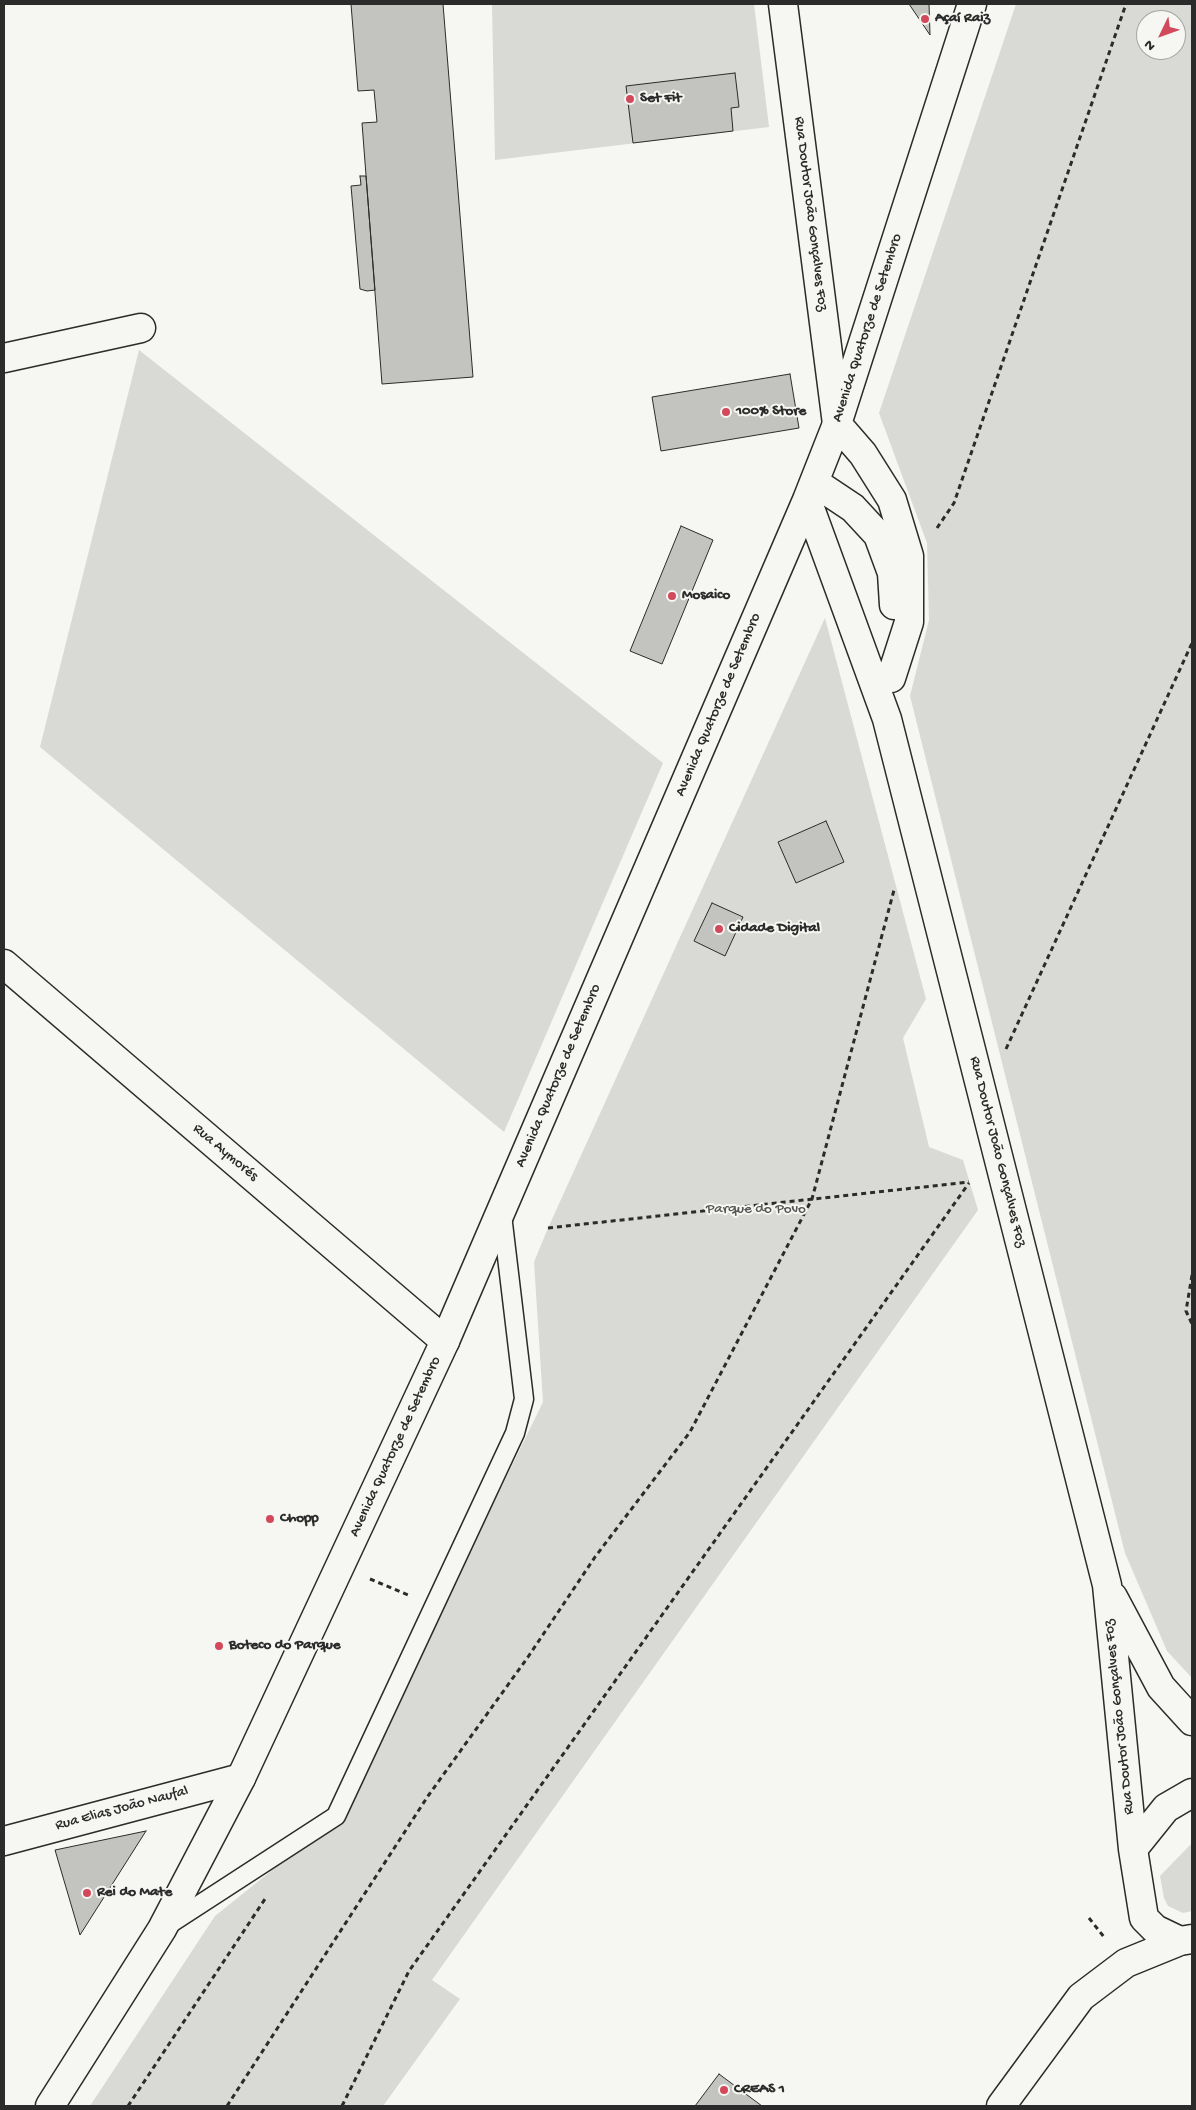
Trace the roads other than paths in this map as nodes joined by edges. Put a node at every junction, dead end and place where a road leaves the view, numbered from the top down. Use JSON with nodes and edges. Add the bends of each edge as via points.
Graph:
{"nodes":[{"id":1,"x":783,"y":4,"type":"edge"},
{"id":2,"x":972,"y":4,"type":"edge"},
{"id":3,"x":141,"y":328,"type":"dead end"},
{"id":4,"x":4,"y":358,"type":"edge"},
{"id":5,"x":837,"y":424,"type":"junction"},
{"id":6,"x":811,"y":491,"type":"junction"},
{"id":7,"x":891,"y":678,"type":"junction"},
{"id":8,"x":886,"y":719,"type":"junction"},
{"id":9,"x":4,"y":964,"type":"edge"},
{"id":10,"x":501,"y":1209,"type":"junction"},
{"id":11,"x":446,"y":1341,"type":"junction"},
{"id":12,"x":1106,"y":1585,"type":"junction"},
{"id":13,"x":1192,"y":1721,"type":"edge"},
{"id":14,"x":241,"y":1778,"type":"junction"},
{"id":15,"x":1192,"y":1793,"type":"edge"},
{"id":16,"x":4,"y":1841,"type":"edge"},
{"id":17,"x":1133,"y":1849,"type":"junction"},
{"id":18,"x":162,"y":1929,"type":"junction"},
{"id":19,"x":1186,"y":1940,"type":"edge"},
{"id":20,"x":50,"y":2106,"type":"edge"},
{"id":21,"x":1001,"y":2106,"type":"edge"}],
"edges":[{"from":1,"to":5,"type":"street","name":"Rua Doutor João Gonçalves Foz"},
{"from":2,"to":5,"type":"street","name":"Avenida Quatorze de Setembro"},
{"from":3,"to":4,"type":"street"},
{"from":5,"to":6,"type":"street","name":"Avenida Quatorze de Setembro"},
{"from":5,"to":7,"type":"street","via":[[863,454],[892,500],[910,556],[909,622]]},
{"from":6,"to":7,"type":"street","name":"Rua Doutor João Gonçalves Foz","via":[[854,508],[878,535],[892,573],[895,622]]},
{"from":6,"to":8,"type":"street","name":"Rua Doutor João Gonçalves Foz"},
{"from":6,"to":10,"type":"street","name":"Avenida Quatorze de Setembro"},
{"from":7,"to":8,"type":"street","name":"Rua Doutor João Gonçalves Foz"},
{"from":8,"to":12,"type":"street","name":"Rua Doutor João Gonçalves Foz"},
{"from":9,"to":11,"type":"street","name":"Rua Aymorés"},
{"from":10,"to":11,"type":"street","name":"Avenida Quatorze de Setembro"},
{"from":10,"to":18,"type":"lane","via":[[524,1399],[514,1433],[336,1816]]},
{"from":11,"to":14,"type":"street","name":"Avenida Quatorze de Setembro"},
{"from":12,"to":13,"type":"street","name":"Rua Doutor João Gonçalves Foz","via":[[1161,1687]]},
{"from":12,"to":17,"type":"street","name":"Rua Doutor João Gonçalves Foz"},
{"from":14,"to":16,"type":"street","name":"Rua Elias João Naufal"},
{"from":14,"to":18,"type":"street","name":"Avenida Quatorze de Setembro"},
{"from":15,"to":17,"type":"street","via":[[1166,1808]]},
{"from":17,"to":19,"type":"street","name":"Rua Doutor João Gonçalves Foz","via":[[1144,1918],[1155,1929]]},
{"from":18,"to":20,"type":"street","name":"Avenida Quatorze de Setembro"},
{"from":19,"to":21,"type":"street","via":[[1126,1963],[1081,1996]]}]}
